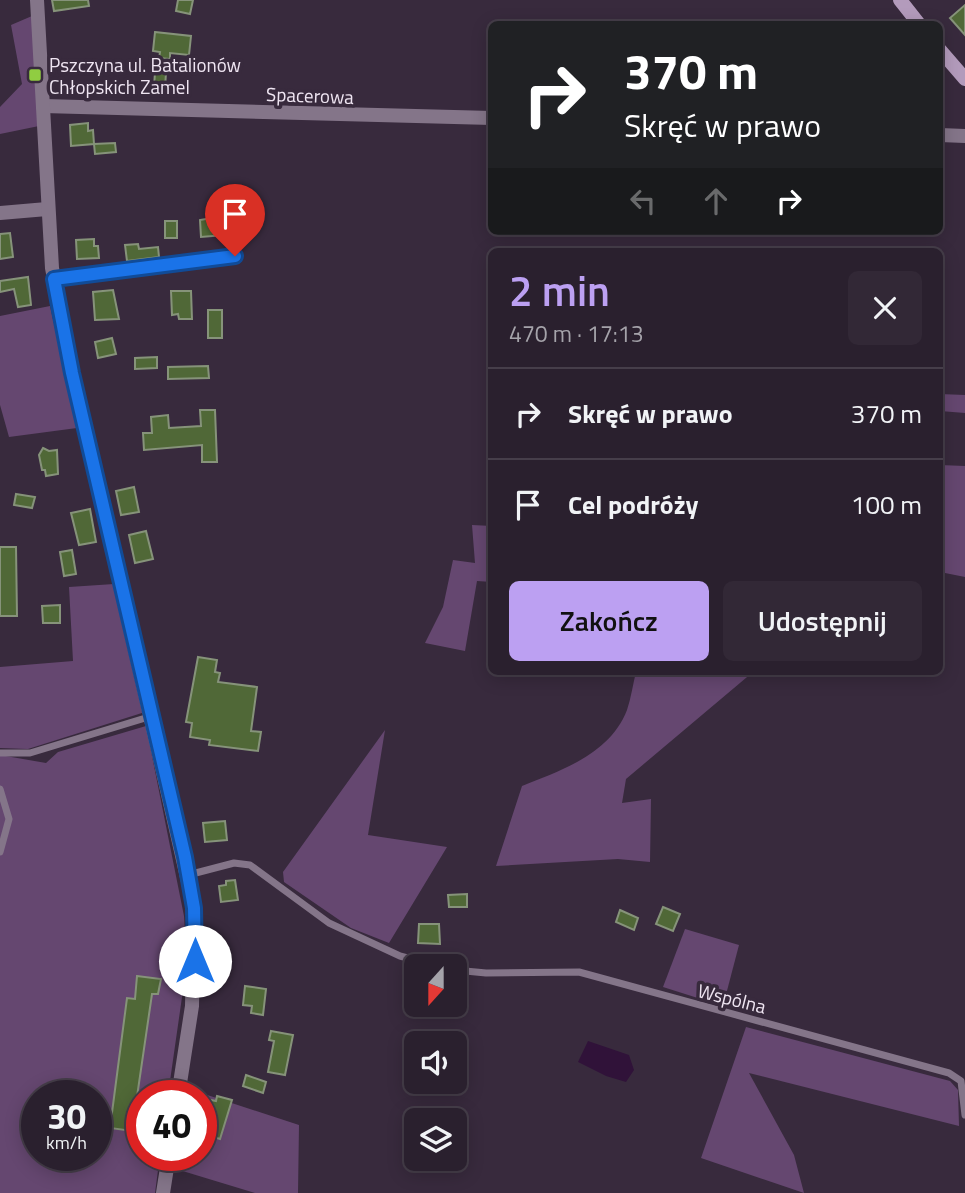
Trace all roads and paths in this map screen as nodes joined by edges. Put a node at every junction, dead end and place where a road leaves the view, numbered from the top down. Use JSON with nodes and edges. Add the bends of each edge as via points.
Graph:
{"nodes":[{"id":1,"x":37,"y":0,"type":"edge"},
{"id":2,"x":900,"y":0,"type":"edge"},
{"id":3,"x":917,"y":21,"type":"edge"},
{"id":4,"x":943,"y":53,"type":"edge"},
{"id":5,"x":965,"y":79,"type":"edge"},
{"id":6,"x":43,"y":106,"type":"junction"},
{"id":7,"x":488,"y":118,"type":"edge"},
{"id":8,"x":943,"y":135,"type":"edge"},
{"id":9,"x":965,"y":136,"type":"edge"},
{"id":10,"x":47,"y":209,"type":"junction"},
{"id":11,"x":0,"y":213,"type":"edge"},
{"id":12,"x":235,"y":256,"type":"dead end"},
{"id":13,"x":54,"y":279,"type":"junction"},
{"id":14,"x":152,"y":716,"type":"junction"},
{"id":15,"x":0,"y":753,"type":"edge"},
{"id":16,"x":0,"y":789,"type":"edge"},
{"id":17,"x":0,"y":852,"type":"edge"},
{"id":18,"x":188,"y":874,"type":"junction"},
{"id":19,"x":404,"y":957,"type":"edge"},
{"id":20,"x":467,"y":971,"type":"edge"},
{"id":21,"x":180,"y":1080,"type":"edge"},
{"id":22,"x":965,"y":1115,"type":"edge"},
{"id":23,"x":166,"y":1171,"type":"edge"},
{"id":24,"x":163,"y":1193,"type":"edge"}],
"edges":[{"from":1,"to":6,"type":"street"},
{"from":2,"to":3,"type":"main road"},
{"from":4,"to":5,"type":"main road"},
{"from":6,"to":7,"type":"street","name":"Spacerowa"},
{"from":6,"to":10,"type":"street"},
{"from":8,"to":9,"type":"street"},
{"from":10,"to":11,"type":"street"},
{"from":10,"to":13,"type":"street"},
{"from":12,"to":13,"type":"lane"},
{"from":13,"to":14,"type":"street"},
{"from":14,"to":15,"type":"lane","via":[[30,753]]},
{"from":14,"to":18,"type":"street"},
{"from":16,"to":17,"type":"lane","via":[[9,819]]},
{"from":18,"to":19,"type":"lane","via":[[234,863],[250,865],[330,923]]},
{"from":18,"to":21,"type":"street","via":[[195,961]]},
{"from":20,"to":22,"type":"lane","name":"Wspólna","via":[[579,972],[950,1073],[961,1081]]},
{"from":23,"to":24,"type":"street"}]}
